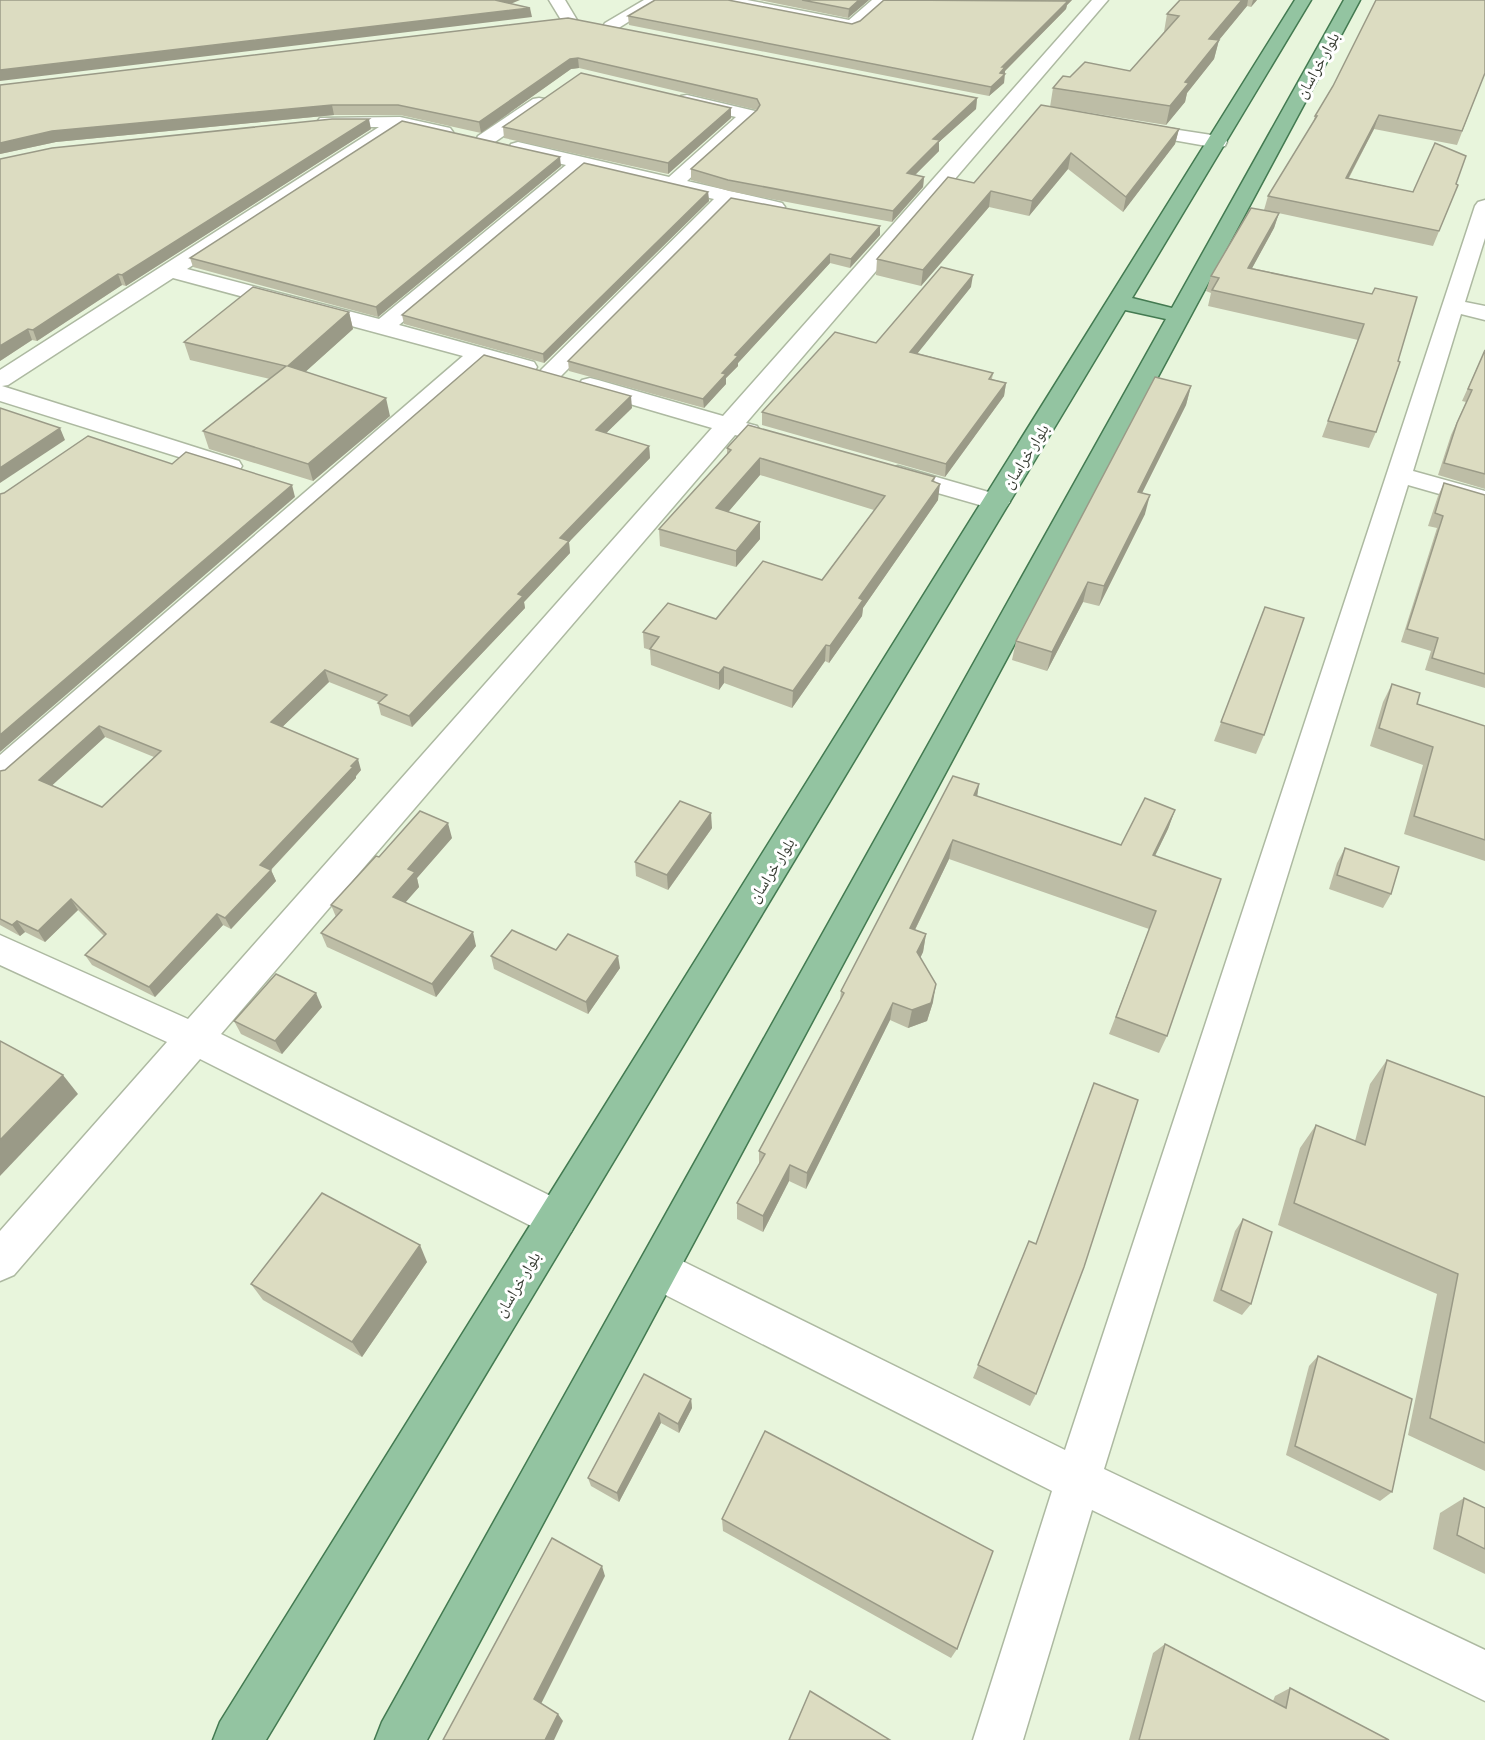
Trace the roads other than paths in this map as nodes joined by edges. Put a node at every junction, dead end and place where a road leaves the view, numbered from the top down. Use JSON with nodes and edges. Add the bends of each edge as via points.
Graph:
{"nodes":[{"id":1,"x":557,"y":0,"type":"edge"},
{"id":2,"x":655,"y":0,"type":"edge"},
{"id":3,"x":722,"y":0,"type":"edge"},
{"id":4,"x":881,"y":0,"type":"edge"},
{"id":5,"x":1100,"y":0,"type":"edge"},
{"id":6,"x":1303,"y":0,"type":"edge"},
{"id":7,"x":1352,"y":0,"type":"edge"},
{"id":8,"x":569,"y":20,"type":"junction"},
{"id":9,"x":546,"y":23,"type":"edge"},
{"id":10,"x":612,"y":26,"type":"junction"},
{"id":11,"x":635,"y":31,"type":"edge"},
{"id":12,"x":550,"y":95,"type":"edge"},
{"id":13,"x":669,"y":96,"type":"edge"},
{"id":14,"x":400,"y":122,"type":"junction"},
{"id":15,"x":311,"y":124,"type":"edge"},
{"id":16,"x":1112,"y":124,"type":"edge"},
{"id":17,"x":485,"y":141,"type":"junction"},
{"id":18,"x":1218,"y":142,"type":"junction"},
{"id":19,"x":580,"y":163,"type":"junction"},
{"id":20,"x":673,"y":183,"type":"junction"},
{"id":21,"x":726,"y":198,"type":"junction"},
{"id":22,"x":1485,"y":206,"type":"edge"},
{"id":23,"x":796,"y":211,"type":"edge"},
{"id":24,"x":168,"y":270,"type":"junction"},
{"id":25,"x":1119,"y":302,"type":"junction"},
{"id":26,"x":1470,"y":309,"type":"edge"},
{"id":27,"x":1179,"y":316,"type":"junction"},
{"id":28,"x":383,"y":327,"type":"junction"},
{"id":29,"x":479,"y":354,"type":"junction"},
{"id":30,"x":550,"y":374,"type":"junction"},
{"id":31,"x":0,"y":380,"type":"edge"},
{"id":32,"x":0,"y":393,"type":"edge"},
{"id":33,"x":730,"y":426,"type":"junction"},
{"id":34,"x":774,"y":438,"type":"edge"},
{"id":35,"x":874,"y":467,"type":"edge"},
{"id":36,"x":250,"y":473,"type":"edge"},
{"id":37,"x":1400,"y":475,"type":"junction"},
{"id":38,"x":1485,"y":499,"type":"edge"},
{"id":39,"x":997,"y":502,"type":"junction"},
{"id":40,"x":0,"y":772,"type":"edge"},
{"id":41,"x":0,"y":949,"type":"edge"},
{"id":42,"x":194,"y":1038,"type":"junction"},
{"id":43,"x":557,"y":1219,"type":"junction"},
{"id":44,"x":0,"y":1262,"type":"edge"},
{"id":45,"x":658,"y":1270,"type":"junction"},
{"id":46,"x":1078,"y":1480,"type":"junction"},
{"id":47,"x":1485,"y":1676,"type":"edge"},
{"id":48,"x":252,"y":1735,"type":"edge"},
{"id":49,"x":400,"y":1740,"type":"edge"},
{"id":50,"x":998,"y":1740,"type":"edge"}],
"edges":[{"from":1,"to":8,"type":"street"},
{"from":2,"to":10,"type":"street"},
{"from":3,"to":4,"type":"street","via":[[852,25]]},
{"from":5,"to":33,"type":"street","via":[[1006,106],[888,229]]},
{"from":6,"to":18,"type":"main road","name":"بلوار خراسان"},
{"from":7,"to":27,"type":"main road","name":"بلوار خراسان"},
{"from":8,"to":9,"type":"street"},
{"from":8,"to":10,"type":"street"},
{"from":10,"to":11,"type":"street"},
{"from":12,"to":17,"type":"street"},
{"from":13,"to":20,"type":"street","via":[[749,115]]},
{"from":14,"to":15,"type":"street"},
{"from":14,"to":17,"type":"street"},
{"from":14,"to":24,"type":"street"},
{"from":16,"to":18,"type":"street"},
{"from":17,"to":19,"type":"street"},
{"from":18,"to":25,"type":"main road","name":"بلوار خراسان"},
{"from":19,"to":20,"type":"street"},
{"from":19,"to":28,"type":"street"},
{"from":20,"to":21,"type":"street"},
{"from":21,"to":23,"type":"street"},
{"from":21,"to":30,"type":"street"},
{"from":22,"to":26,"type":"street"},
{"from":24,"to":28,"type":"street"},
{"from":24,"to":31,"type":"street"},
{"from":25,"to":27,"type":"main road"},
{"from":25,"to":39,"type":"main road","name":"بلوار خراسان"},
{"from":26,"to":37,"type":"street"},
{"from":27,"to":45,"type":"main road","name":"بلوار خراسان"},
{"from":28,"to":29,"type":"street"},
{"from":29,"to":30,"type":"street"},
{"from":29,"to":40,"type":"street","via":[[307,491]]},
{"from":30,"to":33,"type":"street"},
{"from":32,"to":36,"type":"street","via":[[93,433]]},
{"from":33,"to":34,"type":"street"},
{"from":33,"to":42,"type":"street"},
{"from":35,"to":39,"type":"street"},
{"from":37,"to":38,"type":"street"},
{"from":37,"to":46,"type":"street"},
{"from":39,"to":43,"type":"main road","name":"بلوار خراسان"},
{"from":41,"to":42,"type":"street"},
{"from":42,"to":43,"type":"street"},
{"from":42,"to":44,"type":"street"},
{"from":43,"to":48,"type":"main road","name":"بلوار خراسان"},
{"from":45,"to":46,"type":"street"},
{"from":45,"to":49,"type":"main road","name":"بلوار خراسان"},
{"from":46,"to":47,"type":"street"},
{"from":46,"to":50,"type":"street"}]}
